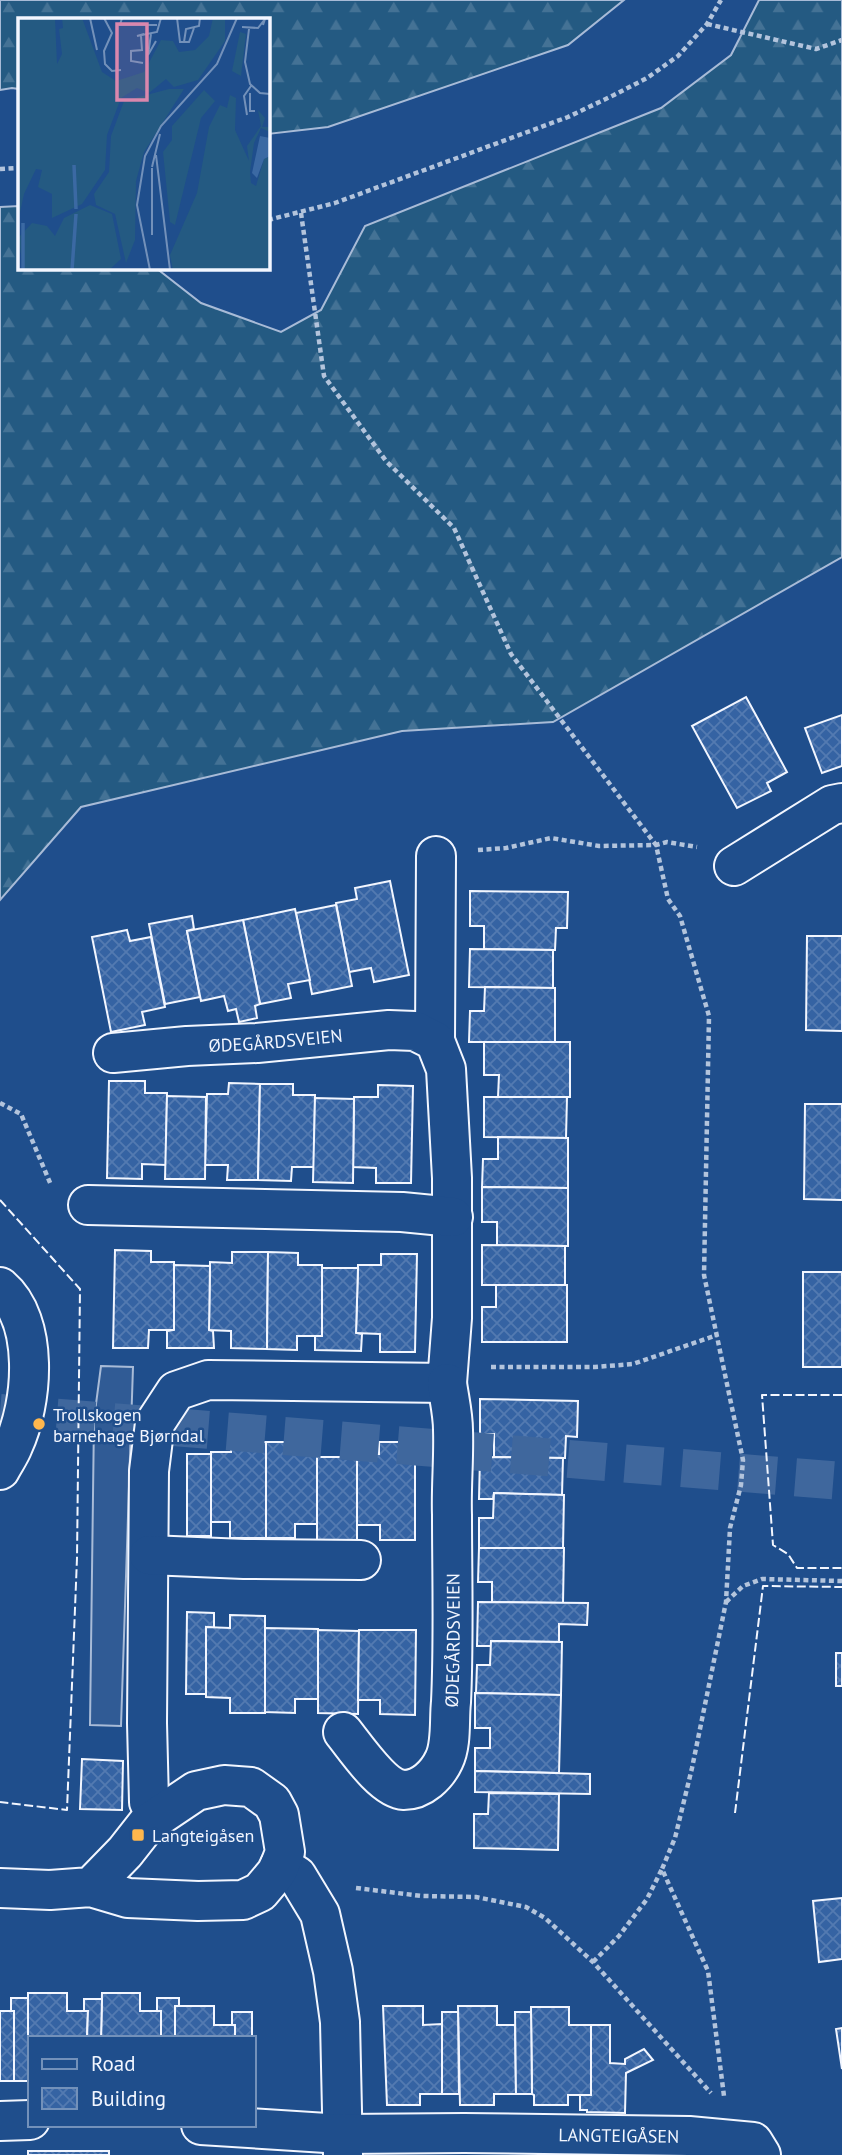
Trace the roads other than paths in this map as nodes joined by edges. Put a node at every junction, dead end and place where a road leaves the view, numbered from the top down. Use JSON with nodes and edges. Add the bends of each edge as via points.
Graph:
{"nodes":[{"id":1,"x":842,"y":803,"type":"edge"},
{"id":2,"x":436,"y":856,"type":"road end"},
{"id":3,"x":734,"y":866,"type":"road end"},
{"id":4,"x":435,"y":1041,"type":"junction"},
{"id":5,"x":113,"y":1053,"type":"dead end"},
{"id":6,"x":88,"y":1205,"type":"road end"},
{"id":7,"x":453,"y":1217,"type":"junction"},
{"id":8,"x":0,"y":1287,"type":"edge"},
{"id":9,"x":447,"y":1375,"type":"junction"},
{"id":10,"x":0,"y":1470,"type":"edge"},
{"id":11,"x":149,"y":1555,"type":"junction"},
{"id":12,"x":361,"y":1560,"type":"dead end"},
{"id":13,"x":343,"y":1732,"type":"dead end"},
{"id":14,"x":159,"y":1815,"type":"junction"},
{"id":15,"x":280,"y":1865,"type":"junction"},
{"id":16,"x":91,"y":1887,"type":"junction"},
{"id":17,"x":0,"y":1888,"type":"edge"},
{"id":18,"x":28,"y":2120,"type":"edge"},
{"id":19,"x":0,"y":2121,"type":"edge"},
{"id":20,"x":216,"y":2127,"type":"edge"},
{"id":21,"x":343,"y":2144,"type":"edge"},
{"id":22,"x":757,"y":2148,"type":"edge"}],
"edges":[{"from":1,"to":3,"type":"street"},
{"from":2,"to":4,"type":"street","name":"ØDEGÅRDSVEIEN"},
{"from":4,"to":5,"type":"street","name":"ØDEGÅRDSVEIEN","via":[[415,1031],[389,1030]]},
{"from":4,"to":7,"type":"street","name":"ØDEGÅRDSVEIEN","via":[[446,1069]]},
{"from":6,"to":7,"type":"street"},
{"from":7,"to":9,"type":"street","name":"ØDEGÅRDSVEIEN"},
{"from":8,"to":10,"type":"street","via":[[19,1310],[29,1359],[27,1398],[14,1445]]},
{"from":9,"to":11,"type":"street","via":[[208,1380],[176,1391],[155,1423],[149,1471]]},
{"from":9,"to":13,"type":"street","name":"ØDEGÅRDSVEIEN","via":[[453,1427],[453,1599],[445,1759],[424,1784],[396,1788],[384,1781]]},
{"from":11,"to":12,"type":"street"},
{"from":11,"to":14,"type":"street","via":[[149,1802]]},
{"from":14,"to":15,"type":"street","via":[[196,1791],[225,1785],[251,1787],[272,1802],[279,1815],[285,1852]]},
{"from":14,"to":16,"type":"street"},
{"from":15,"to":16,"type":"street","via":[[260,1892],[243,1900],[128,1898]]},
{"from":15,"to":21,"type":"street","via":[[297,1876],[320,1914],[333,1970],[340,2022]]},
{"from":16,"to":17,"type":"street"},
{"from":18,"to":19,"type":"street"},
{"from":20,"to":21,"type":"street","name":"LANGTEIGÅSEN"},
{"from":21,"to":22,"type":"street","name":"LANGTEIGÅSEN","via":[[464,2133],[689,2136]]}]}
